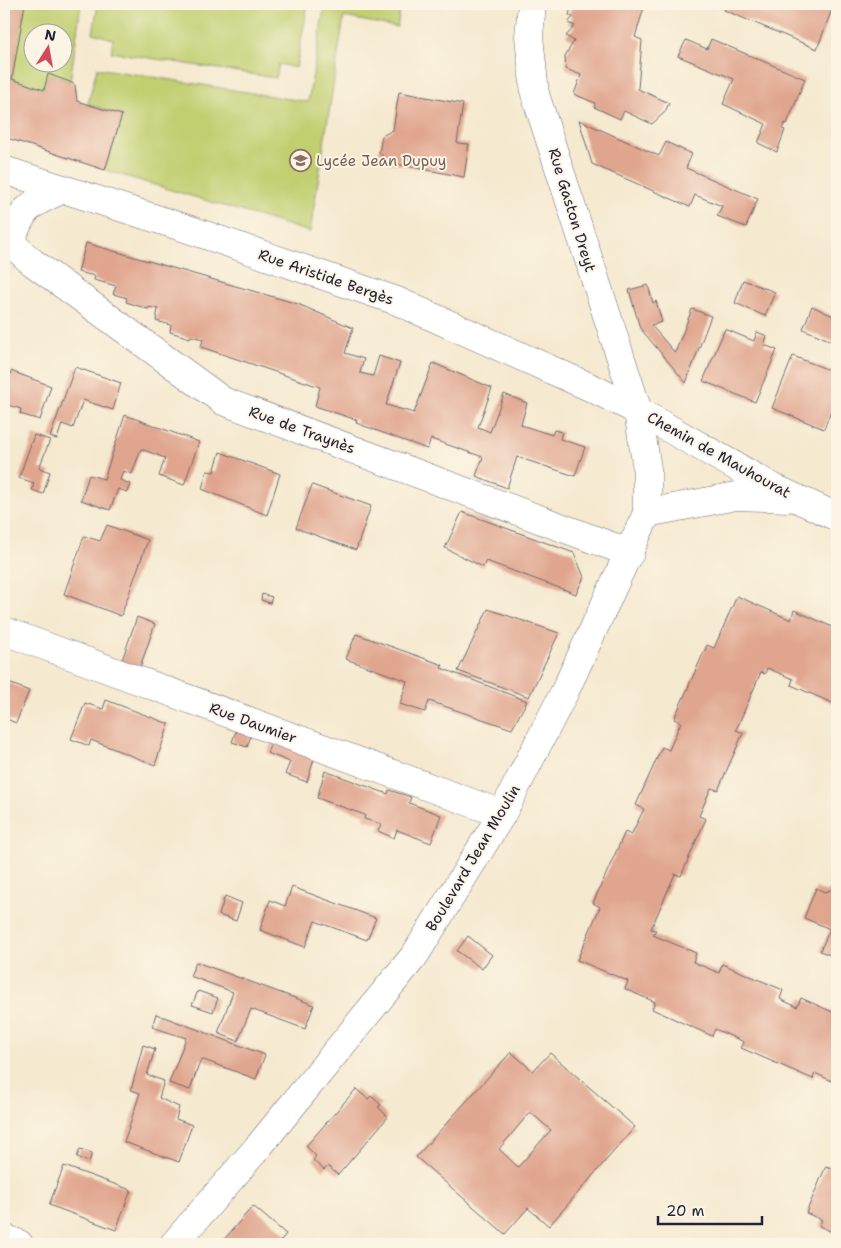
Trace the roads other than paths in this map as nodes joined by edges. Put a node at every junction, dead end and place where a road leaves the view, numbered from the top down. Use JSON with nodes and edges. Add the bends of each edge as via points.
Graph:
{"nodes":[{"id":1,"x":532,"y":4,"type":"edge"},
{"id":2,"x":4,"y":170,"type":"edge"},
{"id":3,"x":63,"y":188,"type":"junction"},
{"id":4,"x":7,"y":239,"type":"edge"},
{"id":5,"x":638,"y":411,"type":"junction"},
{"id":6,"x":799,"y":499,"type":"junction"},
{"id":7,"x":647,"y":513,"type":"junction"},
{"id":8,"x":837,"y":517,"type":"edge"},
{"id":9,"x":630,"y":553,"type":"junction"},
{"id":10,"x":4,"y":632,"type":"edge"},
{"id":11,"x":502,"y":814,"type":"junction"},
{"id":12,"x":4,"y":1238,"type":"edge"},
{"id":13,"x":19,"y":1244,"type":"edge"},
{"id":14,"x":174,"y":1244,"type":"edge"}],
"edges":[{"from":1,"to":5,"type":"street","name":"Rue Gaston Dreyt","via":[[529,36],[535,94]]},
{"from":2,"to":3,"type":"street","name":"Rue Aristide Bergès"},
{"from":3,"to":4,"type":"street","name":"Rue de Traynès","via":[[28,206]]},
{"from":3,"to":5,"type":"street","name":"Rue Aristide Bergès","via":[[397,301]]},
{"from":4,"to":9,"type":"street","name":"Rue de Traynès","via":[[32,262],[223,401]]},
{"from":5,"to":6,"type":"street","name":"Chemin de Mauhourat"},
{"from":5,"to":7,"type":"street","name":"Boulevard Jean Moulin","via":[[647,469]]},
{"from":6,"to":7,"type":"street","name":"Chemin de Mauhourat","via":[[736,496]]},
{"from":6,"to":8,"type":"street","name":"Chemin de Mauhourat"},
{"from":7,"to":9,"type":"street","name":"Boulevard Jean Moulin"},
{"from":9,"to":11,"type":"street","name":"Boulevard Jean Moulin"},
{"from":10,"to":11,"type":"street","name":"Rue Daumier"},
{"from":11,"to":14,"type":"street","name":"Boulevard Jean Moulin","via":[[415,954],[260,1146]]},
{"from":12,"to":13,"type":"street"}]}
